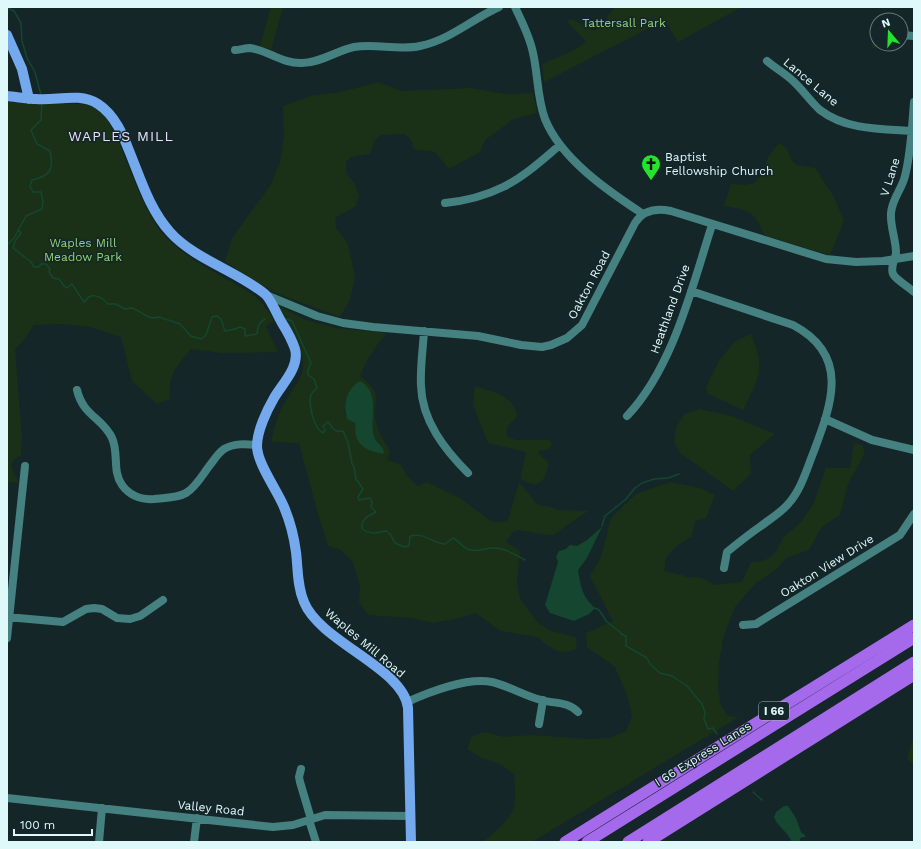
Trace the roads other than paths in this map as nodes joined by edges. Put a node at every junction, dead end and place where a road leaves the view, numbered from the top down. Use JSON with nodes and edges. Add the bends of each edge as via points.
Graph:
{"nodes":[{"id":1,"x":499,"y":7,"type":"edge"},
{"id":2,"x":515,"y":7,"type":"edge"},
{"id":3,"x":7,"y":35,"type":"edge"},
{"id":4,"x":235,"y":50,"type":"dead end"},
{"id":5,"x":766,"y":60,"type":"dead end"},
{"id":6,"x":7,"y":96,"type":"edge"},
{"id":7,"x":37,"y":99,"type":"junction"},
{"id":8,"x":914,"y":102,"type":"edge"},
{"id":9,"x":912,"y":131,"type":"junction"},
{"id":10,"x":560,"y":144,"type":"junction"},
{"id":11,"x":445,"y":203,"type":"dead end"},
{"id":12,"x":643,"y":214,"type":"junction"},
{"id":13,"x":712,"y":225,"type":"junction"},
{"id":14,"x":914,"y":256,"type":"edge"},
{"id":15,"x":895,"y":259,"type":"junction"},
{"id":16,"x":691,"y":291,"type":"junction"},
{"id":17,"x":914,"y":292,"type":"edge"},
{"id":18,"x":266,"y":295,"type":"junction"},
{"id":19,"x":424,"y":331,"type":"junction"},
{"id":20,"x":77,"y":390,"type":"dead end"},
{"id":21,"x":627,"y":416,"type":"dead end"},
{"id":22,"x":826,"y":419,"type":"junction"},
{"id":23,"x":257,"y":445,"type":"junction"},
{"id":24,"x":914,"y":450,"type":"edge"},
{"id":25,"x":25,"y":466,"type":"dead end"},
{"id":26,"x":468,"y":473,"type":"dead end"},
{"id":27,"x":914,"y":514,"type":"edge"},
{"id":28,"x":724,"y":568,"type":"dead end"},
{"id":29,"x":163,"y":600,"type":"dead end"},
{"id":30,"x":8,"y":617,"type":"edge"},
{"id":31,"x":743,"y":625,"type":"dead end"},
{"id":32,"x":914,"y":626,"type":"edge"},
{"id":33,"x":7,"y":638,"type":"edge"},
{"id":34,"x":914,"y":638,"type":"edge"},
{"id":35,"x":914,"y":662,"type":"edge"},
{"id":36,"x":914,"y":675,"type":"edge"},
{"id":37,"x":543,"y":700,"type":"junction"},
{"id":38,"x":407,"y":702,"type":"junction"},
{"id":39,"x":578,"y":712,"type":"dead end"},
{"id":40,"x":539,"y":724,"type":"dead end"},
{"id":41,"x":301,"y":768,"type":"dead end"},
{"id":42,"x":7,"y":798,"type":"edge"},
{"id":43,"x":102,"y":808,"type":"junction"},
{"id":44,"x":411,"y":816,"type":"junction"},
{"id":45,"x":197,"y":818,"type":"junction"},
{"id":46,"x":310,"y":819,"type":"junction"},
{"id":47,"x":98,"y":842,"type":"edge"},
{"id":48,"x":194,"y":842,"type":"edge"},
{"id":49,"x":316,"y":842,"type":"edge"},
{"id":50,"x":411,"y":842,"type":"edge"},
{"id":51,"x":565,"y":842,"type":"edge"},
{"id":52,"x":587,"y":842,"type":"edge"},
{"id":53,"x":628,"y":842,"type":"edge"},
{"id":54,"x":648,"y":842,"type":"edge"}],
"edges":[{"from":1,"to":4,"type":"street","via":[[448,37],[419,46],[356,47],[312,62],[300,63],[249,48]]},
{"from":2,"to":10,"type":"street","via":[[533,50],[545,118]]},
{"from":3,"to":7,"type":"main road"},
{"from":5,"to":9,"type":"street","name":"Lance Lane","via":[[794,81],[812,103],[836,118],[859,126]]},
{"from":6,"to":7,"type":"main road"},
{"from":7,"to":18,"type":"main road","via":[[82,98],[93,101],[106,110],[120,129],[149,199],[169,231],[186,246]]},
{"from":8,"to":9,"type":"street","name":"V Lane"},
{"from":9,"to":15,"type":"street","name":"V Lane","via":[[904,179],[891,212]]},
{"from":10,"to":11,"type":"street","via":[[503,187],[483,195]]},
{"from":10,"to":12,"type":"street","via":[[596,180]]},
{"from":12,"to":13,"type":"street","via":[[663,210]]},
{"from":12,"to":19,"type":"street","name":"Oakton Road","via":[[631,229],[586,319],[578,330],[567,338],[550,345],[533,347],[478,336]]},
{"from":13,"to":15,"type":"street","via":[[826,259],[856,262]]},
{"from":13,"to":16,"type":"street","name":"Heathland Drive"},
{"from":14,"to":15,"type":"street"},
{"from":15,"to":17,"type":"street","name":"V Lane","via":[[893,272]]},
{"from":16,"to":21,"type":"street","name":"Heathland Drive","via":[[670,350],[638,405]]},
{"from":16,"to":22,"type":"street","via":[[793,325],[812,338],[824,354],[832,379]]},
{"from":18,"to":19,"type":"street","name":"Oakton Road","via":[[334,321]]},
{"from":18,"to":23,"type":"main road","via":[[291,339],[296,358],[264,419]]},
{"from":19,"to":26,"type":"street","via":[[421,381],[424,404],[437,436]]},
{"from":20,"to":23,"type":"street","via":[[82,404],[112,437],[118,478],[125,490],[136,497],[158,499],[186,493],[222,451],[237,445]]},
{"from":22,"to":24,"type":"street","via":[[872,440]]},
{"from":22,"to":28,"type":"street","via":[[801,485],[789,504],[727,552]]},
{"from":23,"to":38,"type":"main road","name":"Waples Mill Road","via":[[261,462],[284,507],[292,532],[300,587],[307,608],[321,625],[395,683]]},
{"from":25,"to":30,"type":"street"},
{"from":27,"to":31,"type":"street","name":"Oakton View Drive","via":[[900,535],[756,624]]},
{"from":29,"to":30,"type":"street","via":[[140,616],[130,619],[117,618],[102,609],[94,608],[86,609],[63,622]]},
{"from":30,"to":33,"type":"street"},
{"from":32,"to":51,"type":"highway","number":"I 66"},
{"from":34,"to":52,"type":"highway","name":"I 66 Express Lanes"},
{"from":35,"to":53,"type":"highway"},
{"from":36,"to":54,"type":"highway"},
{"from":37,"to":38,"type":"street","via":[[484,681],[436,689]]},
{"from":37,"to":39,"type":"street","via":[[569,705]]},
{"from":37,"to":40,"type":"street"},
{"from":38,"to":44,"type":"main road","name":"Waples Mill Road"},
{"from":41,"to":46,"type":"street","via":[[300,782]]},
{"from":42,"to":43,"type":"street","name":"Valley Road"},
{"from":43,"to":45,"type":"street","name":"Valley Road"},
{"from":43,"to":47,"type":"street"},
{"from":44,"to":46,"type":"street","name":"Valley Road","via":[[340,815]]},
{"from":44,"to":50,"type":"main road","name":"Waples Mill Road"},
{"from":45,"to":46,"type":"street","name":"Valley Road","via":[[273,827],[293,825]]},
{"from":45,"to":48,"type":"street"},
{"from":46,"to":49,"type":"street"}]}
